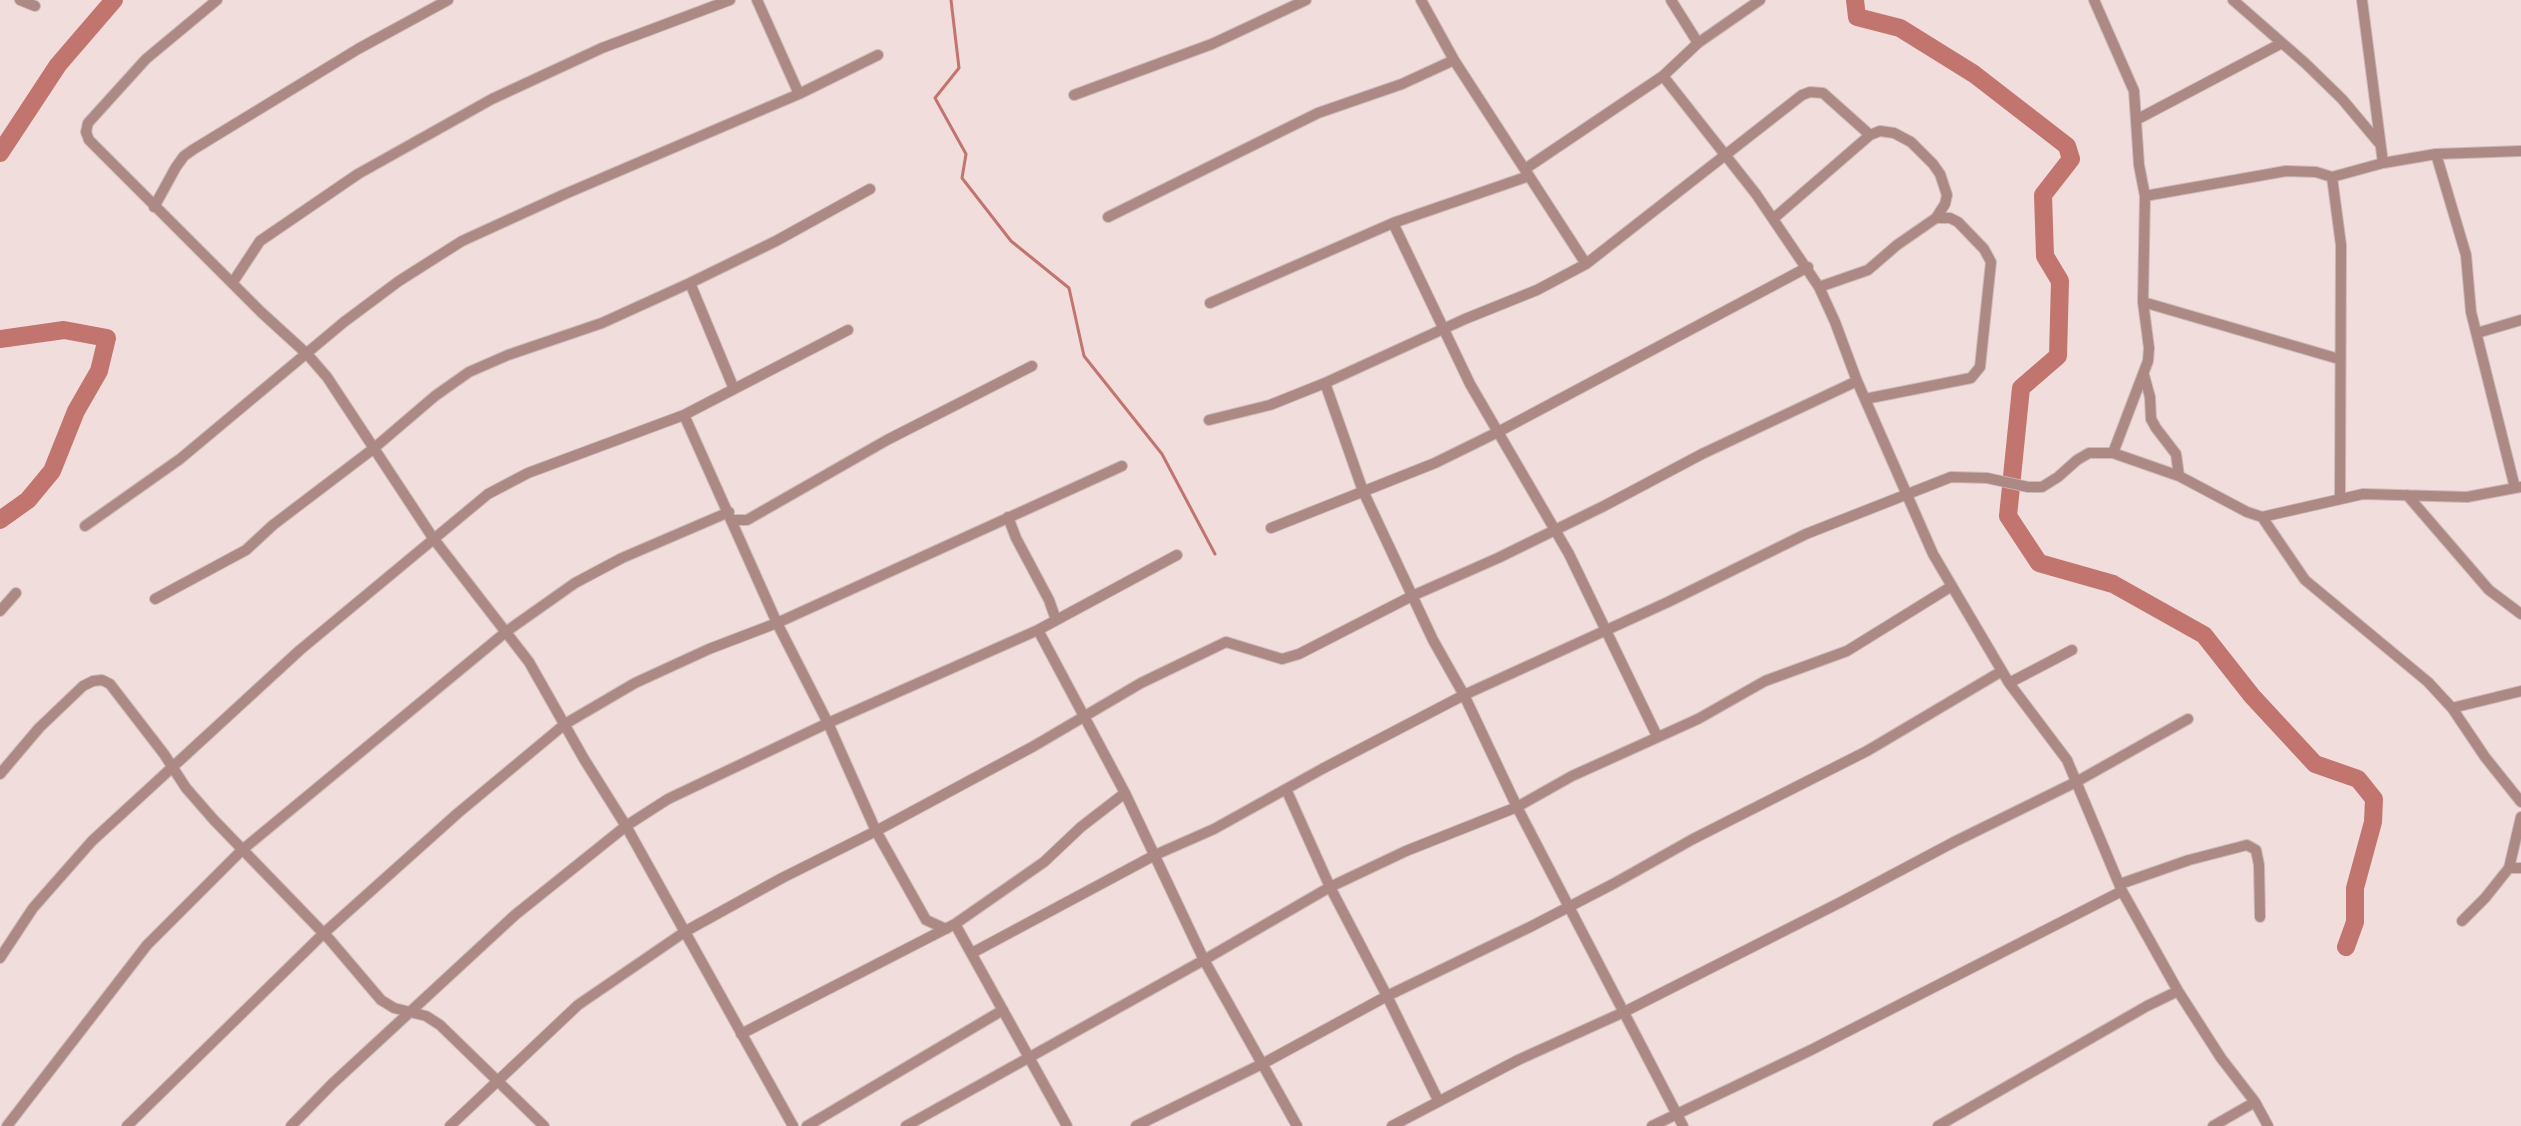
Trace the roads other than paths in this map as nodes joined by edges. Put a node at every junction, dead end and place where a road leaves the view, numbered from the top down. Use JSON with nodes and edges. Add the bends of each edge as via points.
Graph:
{"nodes":[{"id":1,"x":20,"y":0,"type":"edge"},
{"id":2,"x":217,"y":0,"type":"edge"},
{"id":3,"x":448,"y":0,"type":"edge"},
{"id":4,"x":730,"y":0,"type":"edge"},
{"id":5,"x":757,"y":0,"type":"edge"},
{"id":6,"x":1306,"y":0,"type":"edge"},
{"id":7,"x":1421,"y":0,"type":"edge"},
{"id":8,"x":1671,"y":0,"type":"edge"},
{"id":9,"x":1760,"y":0,"type":"edge"},
{"id":10,"x":2094,"y":0,"type":"edge"},
{"id":11,"x":2233,"y":0,"type":"edge"},
{"id":12,"x":2362,"y":0,"type":"edge"},
{"id":13,"x":35,"y":6,"type":"dead end"},
{"id":14,"x":1698,"y":43,"type":"junction"},
{"id":15,"x":2282,"y":43,"type":"junction"},
{"id":16,"x":878,"y":55,"type":"dead end"},
{"id":17,"x":1454,"y":60,"type":"junction"},
{"id":18,"x":1663,"y":76,"type":"junction"},
{"id":19,"x":799,"y":94,"type":"junction"},
{"id":20,"x":1074,"y":95,"type":"dead end"},
{"id":21,"x":2136,"y":120,"type":"junction"},
{"id":22,"x":1870,"y":135,"type":"junction"},
{"id":23,"x":2381,"y":146,"type":"junction"},
{"id":24,"x":2521,"y":151,"type":"edge"},
{"id":25,"x":2436,"y":154,"type":"junction"},
{"id":26,"x":1725,"y":157,"type":"junction"},
{"id":27,"x":2383,"y":163,"type":"junction"},
{"id":28,"x":1527,"y":172,"type":"junction"},
{"id":29,"x":2332,"y":177,"type":"junction"},
{"id":30,"x":870,"y":189,"type":"dead end"},
{"id":31,"x":2145,"y":196,"type":"junction"},
{"id":32,"x":154,"y":207,"type":"junction"},
{"id":33,"x":1108,"y":217,"type":"dead end"},
{"id":34,"x":1936,"y":218,"type":"junction"},
{"id":35,"x":1773,"y":219,"type":"junction"},
{"id":36,"x":1393,"y":223,"type":"junction"},
{"id":37,"x":1586,"y":264,"type":"junction"},
{"id":38,"x":1808,"y":267,"type":"junction"},
{"id":39,"x":233,"y":282,"type":"junction"},
{"id":40,"x":690,"y":283,"type":"junction"},
{"id":41,"x":1819,"y":287,"type":"junction"},
{"id":42,"x":2143,"y":302,"type":"junction"},
{"id":43,"x":1210,"y":303,"type":"dead end"},
{"id":44,"x":2521,"y":320,"type":"edge"},
{"id":45,"x":848,"y":330,"type":"dead end"},
{"id":46,"x":1443,"y":331,"type":"junction"},
{"id":47,"x":2477,"y":333,"type":"junction"},
{"id":48,"x":307,"y":354,"type":"junction"},
{"id":49,"x":2339,"y":359,"type":"junction"},
{"id":50,"x":1032,"y":366,"type":"dead end"},
{"id":51,"x":2144,"y":375,"type":"junction"},
{"id":52,"x":1857,"y":381,"type":"junction"},
{"id":53,"x":1325,"y":383,"type":"junction"},
{"id":54,"x":734,"y":389,"type":"junction"},
{"id":55,"x":1865,"y":399,"type":"junction"},
{"id":56,"x":684,"y":415,"type":"junction"},
{"id":57,"x":1209,"y":420,"type":"dead end"},
{"id":58,"x":1498,"y":432,"type":"junction"},
{"id":59,"x":373,"y":449,"type":"junction"},
{"id":60,"x":2113,"y":453,"type":"junction"},
{"id":61,"x":1122,"y":466,"type":"dead end"},
{"id":62,"x":2179,"y":476,"type":"junction"},
{"id":63,"x":2518,"y":488,"type":"edge"},
{"id":64,"x":1363,"y":491,"type":"junction"},
{"id":65,"x":1907,"y":495,"type":"junction"},
{"id":66,"x":2407,"y":495,"type":"junction"},
{"id":67,"x":2340,"y":498,"type":"junction"},
{"id":68,"x":730,"y":516,"type":"junction"},
{"id":69,"x":1008,"y":517,"type":"junction"},
{"id":70,"x":2262,"y":517,"type":"junction"},
{"id":71,"x":747,"y":520,"type":"junction"},
{"id":72,"x":85,"y":526,"type":"dead end"},
{"id":73,"x":1271,"y":528,"type":"dead end"},
{"id":74,"x":1554,"y":530,"type":"junction"},
{"id":75,"x":739,"y":536,"type":"junction"},
{"id":76,"x":433,"y":538,"type":"junction"},
{"id":77,"x":1177,"y":555,"type":"dead end"},
{"id":78,"x":1952,"y":586,"type":"junction"},
{"id":79,"x":16,"y":593,"type":"dead end"},
{"id":80,"x":1412,"y":596,"type":"junction"},
{"id":81,"x":154,"y":599,"type":"dead end"},
{"id":82,"x":0,"y":610,"type":"edge"},
{"id":83,"x":2521,"y":614,"type":"edge"},
{"id":84,"x":1056,"y":620,"type":"junction"},
{"id":85,"x":777,"y":623,"type":"junction"},
{"id":86,"x":1038,"y":630,"type":"junction"},
{"id":87,"x":1606,"y":630,"type":"junction"},
{"id":88,"x":507,"y":631,"type":"junction"},
{"id":89,"x":2072,"y":650,"type":"dead end"},
{"id":90,"x":2002,"y":671,"type":"junction"},
{"id":91,"x":2009,"y":683,"type":"junction"},
{"id":92,"x":2521,"y":691,"type":"edge"},
{"id":93,"x":1464,"y":695,"type":"junction"},
{"id":94,"x":2452,"y":708,"type":"junction"},
{"id":95,"x":1084,"y":716,"type":"junction"},
{"id":96,"x":2188,"y":719,"type":"dead end"},
{"id":97,"x":828,"y":723,"type":"junction"},
{"id":98,"x":565,"y":724,"type":"junction"},
{"id":99,"x":1657,"y":736,"type":"junction"},
{"id":100,"x":174,"y":768,"type":"junction"},
{"id":101,"x":0,"y":774,"type":"edge"},
{"id":102,"x":2076,"y":782,"type":"junction"},
{"id":103,"x":1286,"y":789,"type":"junction"},
{"id":104,"x":1125,"y":793,"type":"junction"},
{"id":105,"x":2521,"y":802,"type":"edge"},
{"id":106,"x":1517,"y":807,"type":"junction"},
{"id":107,"x":2521,"y":817,"type":"edge"},
{"id":108,"x":626,"y":826,"type":"junction"},
{"id":109,"x":876,"y":831,"type":"junction"},
{"id":110,"x":242,"y":850,"type":"junction"},
{"id":111,"x":1155,"y":855,"type":"junction"},
{"id":112,"x":2509,"y":868,"type":"junction"},
{"id":113,"x":2521,"y":868,"type":"edge"},
{"id":114,"x":1330,"y":887,"type":"junction"},
{"id":115,"x":2121,"y":888,"type":"junction"},
{"id":116,"x":1570,"y":905,"type":"junction"},
{"id":117,"x":2260,"y":917,"type":"dead end"},
{"id":118,"x":926,"y":920,"type":"junction"},
{"id":119,"x":2462,"y":921,"type":"dead end"},
{"id":120,"x":951,"y":926,"type":"junction"},
{"id":121,"x":686,"y":931,"type":"junction"},
{"id":122,"x":324,"y":933,"type":"junction"},
{"id":123,"x":921,"y":942,"type":"junction"},
{"id":124,"x":972,"y":953,"type":"junction"},
{"id":125,"x":0,"y":958,"type":"edge"},
{"id":126,"x":1204,"y":960,"type":"junction"},
{"id":127,"x":2178,"y":991,"type":"junction"},
{"id":128,"x":1387,"y":996,"type":"junction"},
{"id":129,"x":1004,"y":1010,"type":"junction"},
{"id":130,"x":410,"y":1011,"type":"junction"},
{"id":131,"x":1624,"y":1012,"type":"junction"},
{"id":132,"x":741,"y":1034,"type":"junction"},
{"id":133,"x":1030,"y":1056,"type":"junction"},
{"id":134,"x":1264,"y":1063,"type":"junction"},
{"id":135,"x":497,"y":1080,"type":"junction"},
{"id":136,"x":1438,"y":1100,"type":"junction"},
{"id":137,"x":2255,"y":1102,"type":"junction"},
{"id":138,"x":1677,"y":1113,"type":"junction"},
{"id":139,"x":7,"y":1126,"type":"edge"},
{"id":140,"x":127,"y":1126,"type":"edge"},
{"id":141,"x":291,"y":1126,"type":"edge"},
{"id":142,"x":450,"y":1126,"type":"edge"},
{"id":143,"x":544,"y":1126,"type":"edge"},
{"id":144,"x":793,"y":1126,"type":"edge"},
{"id":145,"x":807,"y":1126,"type":"edge"},
{"id":146,"x":906,"y":1126,"type":"edge"},
{"id":147,"x":1067,"y":1126,"type":"edge"},
{"id":148,"x":1136,"y":1126,"type":"edge"},
{"id":149,"x":1297,"y":1126,"type":"edge"},
{"id":150,"x":1392,"y":1126,"type":"edge"},
{"id":151,"x":1652,"y":1126,"type":"edge"},
{"id":152,"x":1683,"y":1126,"type":"edge"},
{"id":153,"x":1938,"y":1126,"type":"edge"},
{"id":154,"x":2213,"y":1126,"type":"edge"},
{"id":155,"x":2268,"y":1126,"type":"edge"}],
"edges":[{"from":1,"to":13,"type":"street"},
{"from":2,"to":32,"type":"street","via":[[146,59],[88,123],[89,140]]},
{"from":3,"to":32,"type":"street","via":[[349,55],[184,156]]},
{"from":4,"to":39,"type":"street","via":[[602,48],[492,99],[358,174],[260,241]]},
{"from":5,"to":19,"type":"street"},
{"from":6,"to":20,"type":"street","via":[[1212,44]]},
{"from":7,"to":17,"type":"street"},
{"from":8,"to":14,"type":"street"},
{"from":9,"to":14,"type":"street"},
{"from":10,"to":21,"type":"street","via":[[2134,91]]},
{"from":11,"to":15,"type":"street"},
{"from":12,"to":23,"type":"street"},
{"from":14,"to":18,"type":"street"},
{"from":15,"to":21,"type":"street"},
{"from":15,"to":23,"type":"street","via":[[2342,99]]},
{"from":16,"to":19,"type":"street"},
{"from":17,"to":28,"type":"street"},
{"from":17,"to":33,"type":"street","via":[[1402,84],[1318,113]]},
{"from":18,"to":26,"type":"street"},
{"from":18,"to":28,"type":"street"},
{"from":19,"to":48,"type":"street","via":[[462,241],[399,281]]},
{"from":21,"to":31,"type":"street"},
{"from":22,"to":26,"type":"street","via":[[1823,93],[1810,92]]},
{"from":22,"to":34,"type":"street","via":[[1880,131],[1902,137],[1934,164],[1947,195]]},
{"from":22,"to":35,"type":"street"},
{"from":23,"to":27,"type":"street"},
{"from":24,"to":25,"type":"street"},
{"from":25,"to":27,"type":"street"},
{"from":25,"to":47,"type":"street","via":[[2466,255],[2471,312]]},
{"from":26,"to":35,"type":"street"},
{"from":26,"to":37,"type":"street"},
{"from":27,"to":29,"type":"street"},
{"from":28,"to":36,"type":"street"},
{"from":28,"to":37,"type":"street"},
{"from":29,"to":31,"type":"street","via":[[2286,171]]},
{"from":29,"to":49,"type":"street","via":[[2341,245]]},
{"from":30,"to":40,"type":"street"},
{"from":31,"to":42,"type":"street"},
{"from":32,"to":39,"type":"street"},
{"from":34,"to":41,"type":"street","via":[[1868,270]]},
{"from":34,"to":55,"type":"street","via":[[1958,222],[1991,262],[1980,367],[1971,378]]},
{"from":35,"to":38,"type":"street"},
{"from":36,"to":43,"type":"street"},
{"from":36,"to":46,"type":"street"},
{"from":37,"to":46,"type":"street"},
{"from":38,"to":41,"type":"street"},
{"from":38,"to":58,"type":"street"},
{"from":39,"to":48,"type":"street"},
{"from":40,"to":54,"type":"street"},
{"from":40,"to":59,"type":"street","via":[[602,323],[469,372]]},
{"from":41,"to":52,"type":"street"},
{"from":42,"to":49,"type":"street"},
{"from":42,"to":51,"type":"street","via":[[2149,348]]},
{"from":44,"to":47,"type":"street"},
{"from":45,"to":54,"type":"street"},
{"from":46,"to":53,"type":"street"},
{"from":46,"to":58,"type":"street"},
{"from":47,"to":63,"type":"street"},
{"from":48,"to":59,"type":"street"},
{"from":48,"to":72,"type":"street","via":[[180,459]]},
{"from":49,"to":67,"type":"street"},
{"from":50,"to":71,"type":"street","via":[[887,440]]},
{"from":51,"to":60,"type":"street"},
{"from":51,"to":62,"type":"street","via":[[2151,418],[2176,454]]},
{"from":52,"to":55,"type":"street"},
{"from":52,"to":74,"type":"street"},
{"from":53,"to":57,"type":"street","via":[[1270,405]]},
{"from":53,"to":64,"type":"street"},
{"from":54,"to":56,"type":"street"},
{"from":55,"to":65,"type":"street"},
{"from":56,"to":68,"type":"street"},
{"from":56,"to":76,"type":"street","via":[[502,485]]},
{"from":58,"to":64,"type":"street","via":[[1435,463]]},
{"from":58,"to":74,"type":"street"},
{"from":59,"to":76,"type":"street"},
{"from":59,"to":81,"type":"street","via":[[246,550]]},
{"from":60,"to":62,"type":"street"},
{"from":60,"to":65,"type":"street","via":[[2089,453],[2042,487],[1951,477]]},
{"from":61,"to":69,"type":"street"},
{"from":62,"to":70,"type":"street"},
{"from":63,"to":66,"type":"street","via":[[2467,497]]},
{"from":64,"to":73,"type":"street"},
{"from":64,"to":80,"type":"street"},
{"from":65,"to":78,"type":"street"},
{"from":65,"to":87,"type":"street","via":[[1806,534]]},
{"from":66,"to":67,"type":"street"},
{"from":66,"to":83,"type":"street","via":[[2489,590]]},
{"from":67,"to":70,"type":"street"},
{"from":68,"to":71,"type":"street"},
{"from":68,"to":75,"type":"street"},
{"from":68,"to":88,"type":"street","via":[[622,558],[575,583]]},
{"from":69,"to":84,"type":"street"},
{"from":69,"to":85,"type":"street"},
{"from":70,"to":94,"type":"street","via":[[2305,579],[2428,682]]},
{"from":71,"to":75,"type":"street"},
{"from":74,"to":80,"type":"street"},
{"from":74,"to":87,"type":"street"},
{"from":75,"to":85,"type":"street"},
{"from":76,"to":88,"type":"street"},
{"from":76,"to":100,"type":"street","via":[[300,650]]},
{"from":77,"to":84,"type":"street"},
{"from":78,"to":90,"type":"street"},
{"from":78,"to":99,"type":"street","via":[[1847,651],[1765,681],[1698,719]]},
{"from":79,"to":82,"type":"street"},
{"from":80,"to":93,"type":"street"},
{"from":80,"to":95,"type":"street","via":[[1282,659],[1232,643],[1220,644]]},
{"from":84,"to":86,"type":"street"},
{"from":85,"to":97,"type":"street"},
{"from":85,"to":98,"type":"street","via":[[635,683]]},
{"from":86,"to":95,"type":"street"},
{"from":86,"to":97,"type":"street"},
{"from":87,"to":93,"type":"street"},
{"from":87,"to":99,"type":"street"},
{"from":88,"to":98,"type":"street"},
{"from":88,"to":110,"type":"street"},
{"from":89,"to":91,"type":"street"},
{"from":90,"to":91,"type":"street"},
{"from":90,"to":116,"type":"street","via":[[1867,751]]},
{"from":91,"to":102,"type":"street","via":[[2067,760]]},
{"from":92,"to":94,"type":"street"},
{"from":93,"to":103,"type":"street"},
{"from":93,"to":106,"type":"street"},
{"from":94,"to":105,"type":"street"},
{"from":95,"to":104,"type":"street"},
{"from":95,"to":109,"type":"street"},
{"from":96,"to":102,"type":"street"},
{"from":97,"to":108,"type":"street","via":[[668,799]]},
{"from":97,"to":109,"type":"street"},
{"from":98,"to":108,"type":"street"},
{"from":98,"to":122,"type":"street"},
{"from":99,"to":106,"type":"street"},
{"from":100,"to":101,"type":"street","via":[[110,684],[93,681],[39,728]]},
{"from":100,"to":110,"type":"street","via":[[186,788]]},
{"from":100,"to":125,"type":"street","via":[[92,841],[33,908]]},
{"from":102,"to":115,"type":"street"},
{"from":102,"to":131,"type":"street"},
{"from":103,"to":111,"type":"street","via":[[1214,829]]},
{"from":103,"to":114,"type":"street"},
{"from":104,"to":111,"type":"street"},
{"from":104,"to":120,"type":"street","via":[[1044,862]]},
{"from":106,"to":114,"type":"street","via":[[1406,851]]},
{"from":106,"to":116,"type":"street"},
{"from":107,"to":112,"type":"street"},
{"from":108,"to":121,"type":"street"},
{"from":108,"to":130,"type":"street","via":[[515,915]]},
{"from":109,"to":118,"type":"street"},
{"from":109,"to":121,"type":"street"},
{"from":110,"to":122,"type":"street"},
{"from":110,"to":139,"type":"street","via":[[147,945]]},
{"from":111,"to":124,"type":"street"},
{"from":111,"to":126,"type":"street"},
{"from":112,"to":113,"type":"street"},
{"from":112,"to":119,"type":"street"},
{"from":114,"to":126,"type":"street"},
{"from":114,"to":128,"type":"street"},
{"from":115,"to":117,"type":"street","via":[[2189,860],[2247,845],[2256,850],[2259,865]]},
{"from":115,"to":127,"type":"street"},
{"from":115,"to":138,"type":"street","via":[[1811,1050]]},
{"from":116,"to":128,"type":"street"},
{"from":116,"to":131,"type":"street"},
{"from":118,"to":120,"type":"street"},
{"from":118,"to":123,"type":"street"},
{"from":120,"to":123,"type":"street"},
{"from":120,"to":124,"type":"street"},
{"from":121,"to":132,"type":"street"},
{"from":121,"to":135,"type":"street","via":[[578,1005]]},
{"from":122,"to":130,"type":"street","via":[[381,1000]]},
{"from":122,"to":140,"type":"street"},
{"from":123,"to":132,"type":"street"},
{"from":124,"to":129,"type":"street"},
{"from":126,"to":133,"type":"street"},
{"from":126,"to":134,"type":"street"},
{"from":127,"to":137,"type":"street"},
{"from":127,"to":153,"type":"street"},
{"from":128,"to":134,"type":"street"},
{"from":128,"to":136,"type":"street"},
{"from":129,"to":133,"type":"street"},
{"from":129,"to":145,"type":"street"},
{"from":130,"to":135,"type":"street","via":[[440,1025]]},
{"from":130,"to":141,"type":"street"},
{"from":131,"to":136,"type":"street"},
{"from":131,"to":138,"type":"street"},
{"from":132,"to":144,"type":"street"},
{"from":133,"to":146,"type":"street"},
{"from":133,"to":147,"type":"street"},
{"from":134,"to":148,"type":"street"},
{"from":134,"to":149,"type":"street"},
{"from":135,"to":142,"type":"street"},
{"from":135,"to":143,"type":"street"},
{"from":136,"to":150,"type":"street"},
{"from":137,"to":154,"type":"street"},
{"from":137,"to":155,"type":"street"},
{"from":138,"to":151,"type":"street"},
{"from":138,"to":152,"type":"street"}]}
